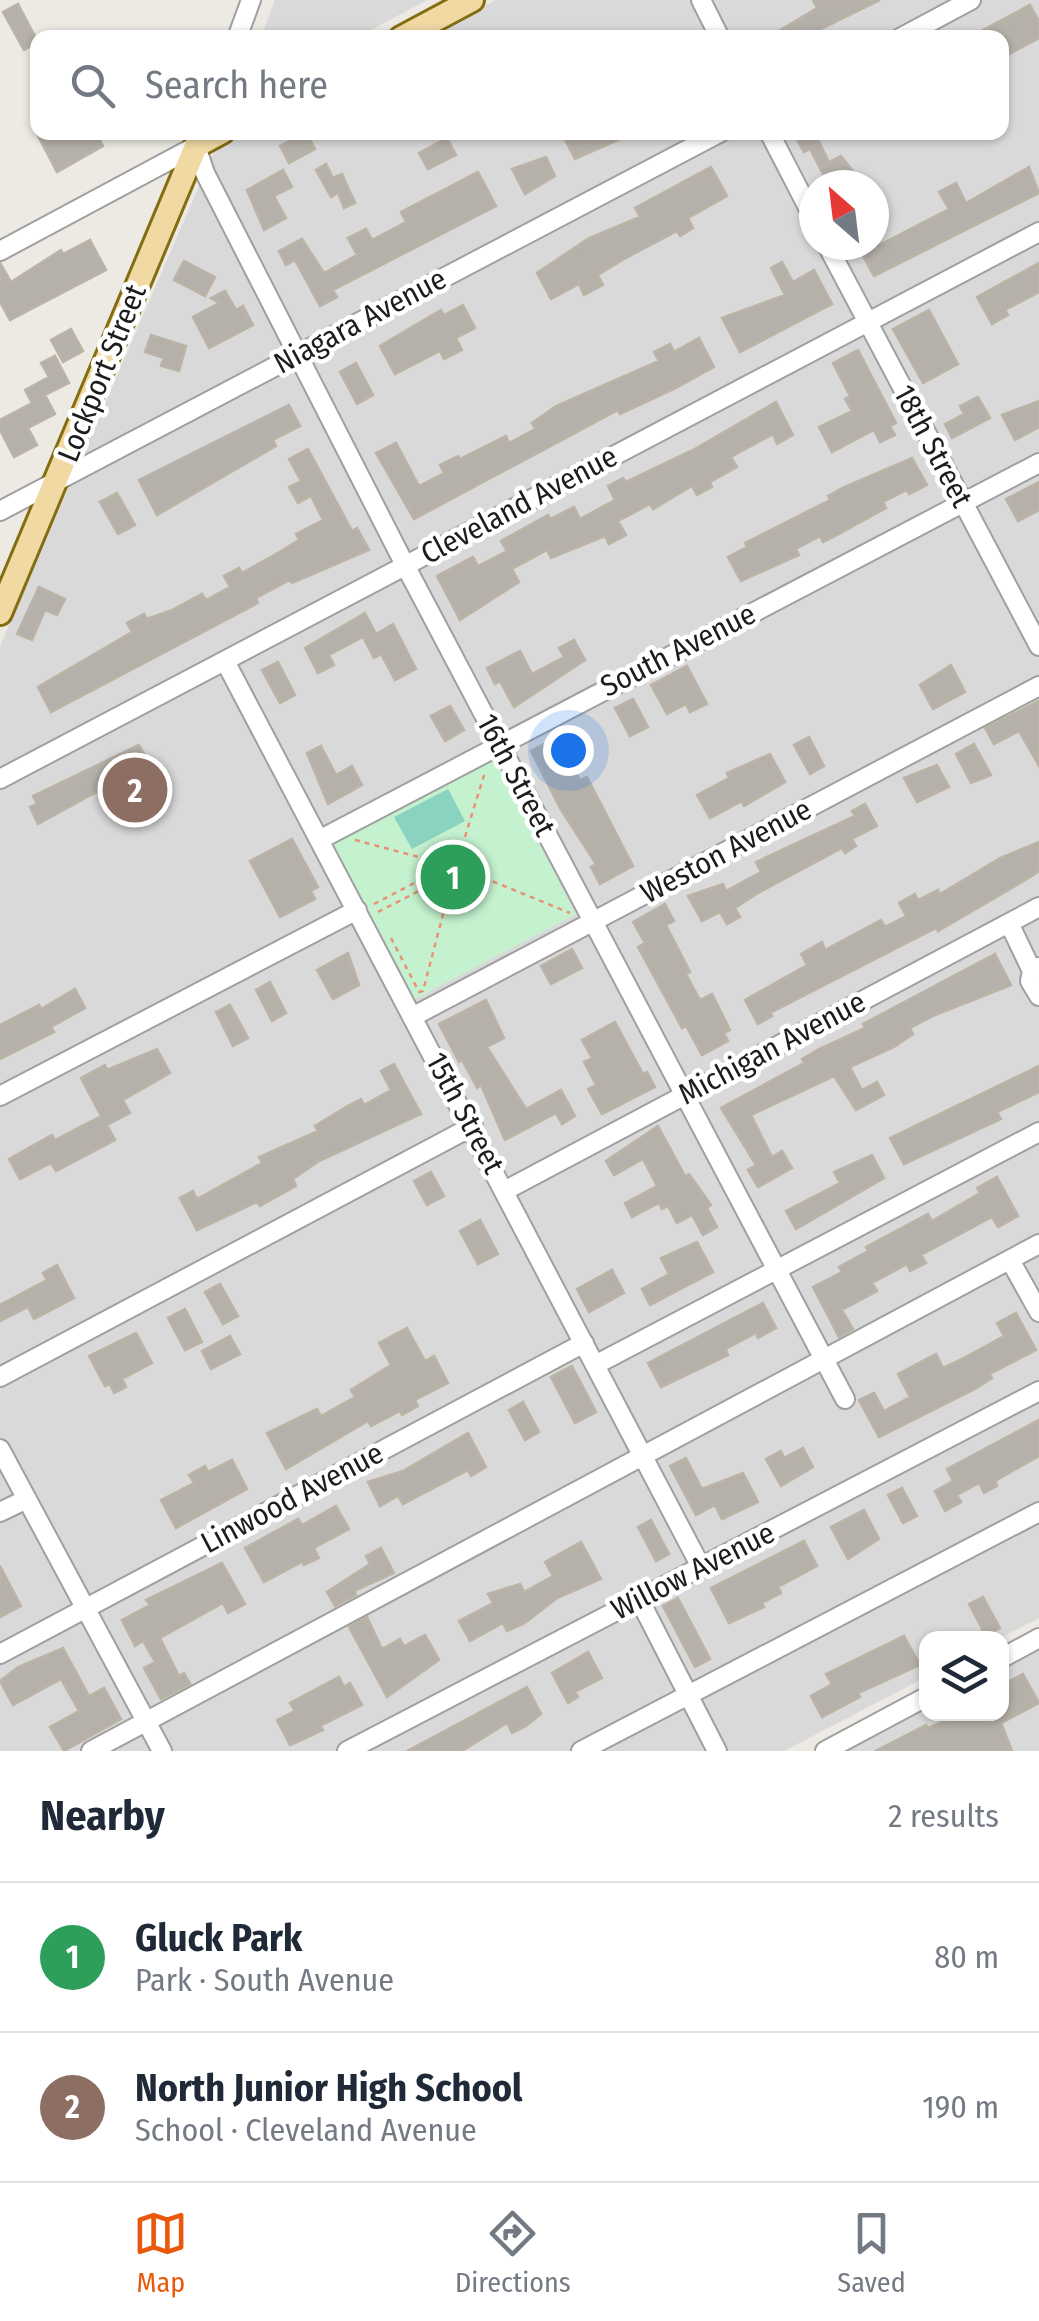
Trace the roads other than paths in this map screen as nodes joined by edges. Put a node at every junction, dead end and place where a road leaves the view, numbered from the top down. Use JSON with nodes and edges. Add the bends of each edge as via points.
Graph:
{"nodes":[{"id":1,"x":251,"y":0,"type":"edge"},
{"id":2,"x":472,"y":0,"type":"edge"},
{"id":3,"x":971,"y":0,"type":"edge"},
{"id":4,"x":703,"y":1,"type":"edge"},
{"id":5,"x":240,"y":30,"type":"edge"},
{"id":6,"x":417,"y":30,"type":"edge"},
{"id":7,"x":716,"y":30,"type":"edge"},
{"id":8,"x":915,"y":30,"type":"edge"},
{"id":9,"x":196,"y":140,"type":"edge"},
{"id":10,"x":198,"y":140,"type":"edge"},
{"id":11,"x":198,"y":140,"type":"edge"},
{"id":12,"x":706,"y":140,"type":"edge"},
{"id":13,"x":774,"y":140,"type":"edge"},
{"id":14,"x":799,"y":190,"type":"edge"},
{"id":15,"x":1039,"y":232,"type":"edge"},
{"id":16,"x":0,"y":251,"type":"edge"},
{"id":17,"x":835,"y":260,"type":"edge"},
{"id":18,"x":867,"y":322,"type":"junction"},
{"id":19,"x":296,"y":354,"type":"junction"},
{"id":20,"x":1039,"y":463,"type":"edge"},
{"id":21,"x":58,"y":481,"type":"junction"},
{"id":22,"x":963,"y":503,"type":"junction"},
{"id":23,"x":0,"y":511,"type":"edge"},
{"id":24,"x":406,"y":565,"type":"junction"},
{"id":25,"x":0,"y":612,"type":"edge"},
{"id":26,"x":1039,"y":646,"type":"edge"},
{"id":27,"x":225,"y":660,"type":"junction"},
{"id":28,"x":1039,"y":686,"type":"edge"},
{"id":29,"x":499,"y":743,"type":"junction"},
{"id":30,"x":0,"y":779,"type":"edge"},
{"id":31,"x":319,"y":840,"type":"junction"},
{"id":32,"x":1039,"y":907,"type":"edge"},
{"id":33,"x":357,"y":910,"type":"junction"},
{"id":34,"x":594,"y":922,"type":"junction"},
{"id":35,"x":1009,"y":922,"type":"junction"},
{"id":36,"x":1036,"y":969,"type":"edge"},
{"id":37,"x":1039,"y":996,"type":"edge"},
{"id":38,"x":414,"y":1016,"type":"junction"},
{"id":39,"x":687,"y":1093,"type":"junction"},
{"id":40,"x":0,"y":1096,"type":"edge"},
{"id":41,"x":473,"y":1126,"type":"junction"},
{"id":42,"x":1039,"y":1132,"type":"edge"},
{"id":43,"x":506,"y":1190,"type":"junction"},
{"id":44,"x":1039,"y":1244,"type":"edge"},
{"id":45,"x":1010,"y":1260,"type":"junction"},
{"id":46,"x":777,"y":1271,"type":"junction"},
{"id":47,"x":1039,"y":1312,"type":"edge"},
{"id":48,"x":584,"y":1343,"type":"junction"},
{"id":49,"x":824,"y":1359,"type":"junction"},
{"id":50,"x":595,"y":1365,"type":"junction"},
{"id":51,"x":0,"y":1376,"type":"edge"},
{"id":52,"x":1039,"y":1391,"type":"edge"},
{"id":53,"x":845,"y":1399,"type":"dead end"},
{"id":54,"x":0,"y":1449,"type":"edge"},
{"id":55,"x":642,"y":1455,"type":"junction"},
{"id":56,"x":27,"y":1499,"type":"junction"},
{"id":57,"x":0,"y":1512,"type":"edge"},
{"id":58,"x":1039,"y":1512,"type":"edge"},
{"id":59,"x":701,"y":1567,"type":"junction"},
{"id":60,"x":639,"y":1599,"type":"junction"},
{"id":61,"x":86,"y":1607,"type":"junction"},
{"id":62,"x":1039,"y":1638,"type":"edge"},
{"id":63,"x":0,"y":1654,"type":"edge"},
{"id":64,"x":1009,"y":1654,"type":"edge"},
{"id":65,"x":688,"y":1696,"type":"junction"},
{"id":66,"x":919,"y":1702,"type":"edge"},
{"id":67,"x":146,"y":1722,"type":"junction"},
{"id":68,"x":91,"y":1751,"type":"edge"},
{"id":69,"x":162,"y":1751,"type":"edge"},
{"id":70,"x":347,"y":1751,"type":"edge"},
{"id":71,"x":581,"y":1751,"type":"edge"},
{"id":72,"x":717,"y":1751,"type":"edge"},
{"id":73,"x":825,"y":1751,"type":"edge"}],
"edges":[{"from":1,"to":5,"type":"street"},
{"from":2,"to":6,"type":"main road"},
{"from":3,"to":8,"type":"street"},
{"from":4,"to":7,"type":"street"},
{"from":9,"to":16,"type":"street"},
{"from":10,"to":19,"type":"street","name":"16th Street","via":[[204,173]]},
{"from":11,"to":21,"type":"main road","name":"Lockport Street"},
{"from":12,"to":19,"type":"street","name":"Niagara Avenue"},
{"from":13,"to":14,"type":"street"},
{"from":15,"to":18,"type":"street","name":"Cleveland Avenue"},
{"from":17,"to":18,"type":"street","name":"18th Street"},
{"from":18,"to":22,"type":"street","name":"18th Street"},
{"from":18,"to":24,"type":"street","name":"Cleveland Avenue"},
{"from":19,"to":21,"type":"street","name":"Niagara Avenue"},
{"from":19,"to":24,"type":"street","name":"16th Street"},
{"from":20,"to":22,"type":"street","name":"South Avenue"},
{"from":21,"to":23,"type":"street","name":"Niagara Avenue"},
{"from":21,"to":25,"type":"main road","name":"Lockport Street"},
{"from":22,"to":26,"type":"street","name":"18th Street"},
{"from":22,"to":29,"type":"street","name":"South Avenue"},
{"from":24,"to":27,"type":"street","name":"Cleveland Avenue"},
{"from":24,"to":29,"type":"street","name":"16th Street"},
{"from":27,"to":30,"type":"street","name":"Cleveland Avenue"},
{"from":27,"to":31,"type":"street","name":"15th Street"},
{"from":28,"to":34,"type":"street","name":"Weston Avenue"},
{"from":29,"to":31,"type":"street","name":"South Avenue"},
{"from":29,"to":34,"type":"street","name":"16th Street"},
{"from":31,"to":33,"type":"street","name":"15th Street"},
{"from":32,"to":35,"type":"street","name":"Michigan Avenue"},
{"from":33,"to":38,"type":"street","name":"15th Street"},
{"from":33,"to":40,"type":"street"},
{"from":34,"to":38,"type":"street","name":"Weston Avenue"},
{"from":34,"to":39,"type":"street","name":"16th Street"},
{"from":35,"to":36,"type":"street"},
{"from":35,"to":39,"type":"street","name":"Michigan Avenue"},
{"from":36,"to":37,"type":"street","via":[[1030,980]]},
{"from":38,"to":41,"type":"street","name":"15th Street"},
{"from":39,"to":43,"type":"street","name":"Michigan Avenue"},
{"from":39,"to":46,"type":"street","name":"16th Street"},
{"from":41,"to":43,"type":"street","name":"15th Street"},
{"from":41,"to":51,"type":"street"},
{"from":42,"to":46,"type":"street"},
{"from":43,"to":48,"type":"street","name":"15th Street"},
{"from":44,"to":45,"type":"street"},
{"from":45,"to":47,"type":"street"},
{"from":45,"to":49,"type":"street"},
{"from":46,"to":49,"type":"street","name":"16th Street"},
{"from":46,"to":50,"type":"street"},
{"from":48,"to":50,"type":"street","name":"15th Street"},
{"from":48,"to":61,"type":"street","name":"Linwood Avenue"},
{"from":49,"to":53,"type":"street","name":"16th Street"},
{"from":49,"to":55,"type":"street"},
{"from":50,"to":55,"type":"street","name":"15th Street"},
{"from":52,"to":59,"type":"street","name":"Willow Avenue"},
{"from":54,"to":56,"type":"street"},
{"from":55,"to":59,"type":"street","name":"15th Street"},
{"from":55,"to":67,"type":"street"},
{"from":56,"to":57,"type":"street"},
{"from":56,"to":61,"type":"street"},
{"from":58,"to":65,"type":"street"},
{"from":59,"to":60,"type":"street","name":"Willow Avenue"},
{"from":60,"to":65,"type":"street"},
{"from":60,"to":70,"type":"street","name":"Willow Avenue"},
{"from":61,"to":63,"type":"street","name":"Linwood Avenue"},
{"from":61,"to":67,"type":"street"},
{"from":62,"to":64,"type":"street"},
{"from":65,"to":71,"type":"street"},
{"from":65,"to":72,"type":"street"},
{"from":66,"to":73,"type":"street"},
{"from":67,"to":68,"type":"street"},
{"from":67,"to":69,"type":"street"}]}
